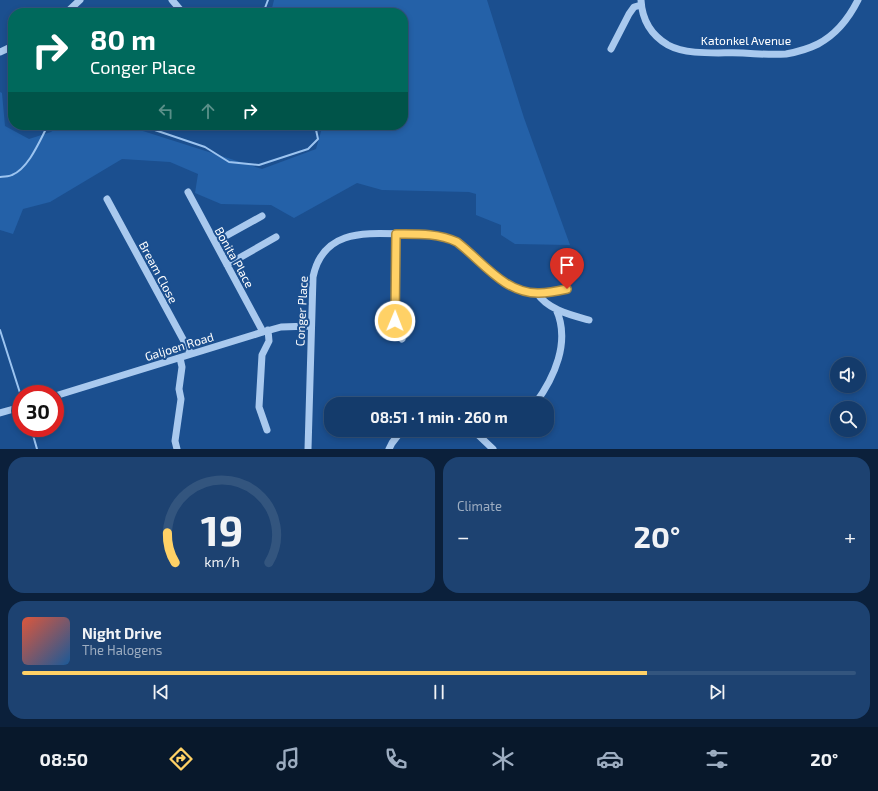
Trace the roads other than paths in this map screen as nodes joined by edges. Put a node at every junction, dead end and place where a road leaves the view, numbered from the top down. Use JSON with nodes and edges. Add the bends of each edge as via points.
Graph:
{"nodes":[{"id":1,"x":80,"y":0,"type":"edge"},
{"id":2,"x":172,"y":0,"type":"edge"},
{"id":3,"x":858,"y":0,"type":"edge"},
{"id":4,"x":641,"y":2,"type":"edge"},
{"id":5,"x":71,"y":8,"type":"edge"},
{"id":6,"x":179,"y":8,"type":"edge"},
{"id":7,"x":611,"y":49,"type":"dead end"},
{"id":8,"x":188,"y":192,"type":"dead end"},
{"id":9,"x":108,"y":200,"type":"dead end"},
{"id":10,"x":262,"y":216,"type":"dead end"},
{"id":11,"x":396,"y":234,"type":"junction"},
{"id":12,"x":276,"y":237,"type":"dead end"},
{"id":13,"x":215,"y":242,"type":"junction"},
{"id":14,"x":227,"y":265,"type":"junction"},
{"id":15,"x":567,"y":289,"type":"dead end"},
{"id":16,"x":537,"y":293,"type":"junction"},
{"id":17,"x":556,"y":309,"type":"junction"},
{"id":18,"x":589,"y":320,"type":"dead end"},
{"id":19,"x":311,"y":326,"type":"junction"},
{"id":20,"x":266,"y":331,"type":"junction"},
{"id":21,"x":402,"y":338,"type":"dead end"},
{"id":22,"x":191,"y":354,"type":"junction"},
{"id":23,"x":180,"y":358,"type":"junction"},
{"id":24,"x":64,"y":393,"type":"edge"},
{"id":25,"x":539,"y":397,"type":"edge"},
{"id":26,"x":12,"y":410,"type":"edge"},
{"id":27,"x":0,"y":413,"type":"edge"},
{"id":28,"x":267,"y":430,"type":"dead end"},
{"id":29,"x":397,"y":437,"type":"edge"},
{"id":30,"x":481,"y":437,"type":"edge"},
{"id":31,"x":176,"y":449,"type":"edge"},
{"id":32,"x":308,"y":449,"type":"edge"},
{"id":33,"x":389,"y":449,"type":"edge"},
{"id":34,"x":493,"y":449,"type":"edge"}],
"edges":[{"from":1,"to":5,"type":"street"},
{"from":2,"to":6,"type":"street"},
{"from":3,"to":4,"type":"street","name":"Katonkel Avenue","via":[[845,22],[828,38],[805,50],[778,54],[681,50],[664,42],[652,31],[644,17]]},
{"from":4,"to":7,"type":"street","via":[[629,14]]},
{"from":8,"to":13,"type":"street","name":"Bonita Place"},
{"from":9,"to":22,"type":"street","name":"Bream Close"},
{"from":10,"to":13,"type":"street"},
{"from":11,"to":16,"type":"street","name":"Conger Place","via":[[448,238],[457,242],[506,283],[521,291]]},
{"from":11,"to":19,"type":"street","name":"Conger Place","via":[[371,233],[349,236],[325,250],[313,277]]},
{"from":11,"to":21,"type":"street","via":[[395,321]]},
{"from":12,"to":14,"type":"street"},
{"from":13,"to":14,"type":"street","name":"Bonita Place"},
{"from":14,"to":20,"type":"street","name":"Bonita Place"},
{"from":15,"to":16,"type":"street","name":"Conger Place"},
{"from":16,"to":17,"type":"street"},
{"from":17,"to":18,"type":"street"},
{"from":17,"to":25,"type":"street","via":[[561,328],[559,360]]},
{"from":19,"to":20,"type":"street","name":"Galjoen Road"},
{"from":19,"to":32,"type":"street","name":"Conger Place"},
{"from":20,"to":22,"type":"street","name":"Galjoen Road"},
{"from":20,"to":28,"type":"street","via":[[269,343],[262,355],[259,407]]},
{"from":22,"to":23,"type":"street","name":"Galjoen Road"},
{"from":23,"to":24,"type":"street","name":"Galjoen Road"},
{"from":23,"to":31,"type":"street","via":[[181,400]]},
{"from":26,"to":27,"type":"street"},
{"from":29,"to":33,"type":"street"},
{"from":30,"to":34,"type":"street"}]}
